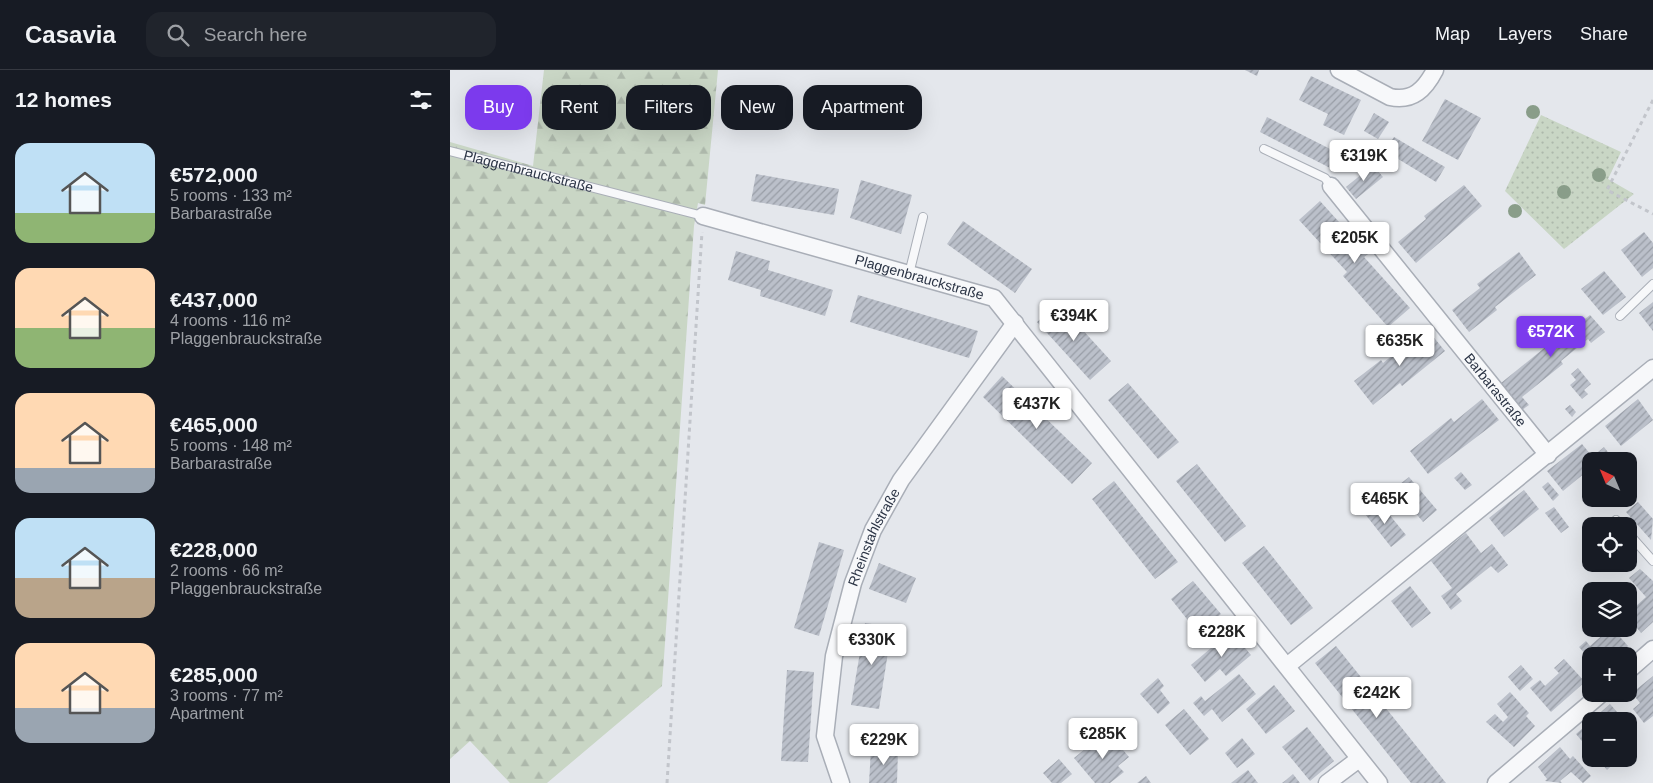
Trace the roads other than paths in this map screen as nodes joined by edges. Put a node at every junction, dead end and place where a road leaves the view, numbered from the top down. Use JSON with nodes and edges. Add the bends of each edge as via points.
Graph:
{"nodes":[{"id":1,"x":1340,"y":70,"type":"edge"},
{"id":2,"x":1436,"y":70,"type":"edge"},
{"id":3,"x":1264,"y":149,"type":"dead end"},
{"id":4,"x":450,"y":151,"type":"edge"},
{"id":5,"x":1331,"y":186,"type":"joint"},
{"id":6,"x":703,"y":216,"type":"joint"},
{"id":7,"x":923,"y":217,"type":"dead end"},
{"id":8,"x":910,"y":274,"type":"junction"},
{"id":9,"x":1653,"y":284,"type":"edge"},
{"id":10,"x":1620,"y":316,"type":"dead end"},
{"id":11,"x":1015,"y":323,"type":"junction"},
{"id":12,"x":1653,"y":368,"type":"edge"},
{"id":13,"x":1548,"y":455,"type":"junction"},
{"id":14,"x":1637,"y":543,"type":"edge"},
{"id":15,"x":1653,"y":562,"type":"edge"},
{"id":16,"x":1653,"y":649,"type":"edge"},
{"id":17,"x":1637,"y":663,"type":"edge"},
{"id":18,"x":1287,"y":666,"type":"junction"},
{"id":19,"x":1592,"y":702,"type":"edge"},
{"id":20,"x":1359,"y":759,"type":"junction"},
{"id":21,"x":841,"y":783,"type":"edge"},
{"id":22,"x":1327,"y":783,"type":"edge"},
{"id":23,"x":1378,"y":783,"type":"edge"},
{"id":24,"x":1496,"y":783,"type":"edge"}],
"edges":[{"from":1,"to":2,"type":"street","via":[[1390,97],[1400,99],[1420,92]]},
{"from":3,"to":5,"type":"lane","via":[[1325,178]]},
{"from":4,"to":6,"type":"lane","name":"Plaggenbrauckstraße"},
{"from":5,"to":13,"type":"street","name":"Barbarastraße"},
{"from":6,"to":8,"type":"street","name":"Plaggenbrauckstraße"},
{"from":7,"to":8,"type":"lane"},
{"from":8,"to":11,"type":"street","name":"Plaggenbrauckstraße","via":[[994,298]]},
{"from":9,"to":10,"type":"lane"},
{"from":11,"to":18,"type":"street","name":"Plaggenbrauckstraße"},
{"from":11,"to":21,"type":"street","name":"Rheinstahlstraße","via":[[901,480],[873,530],[853,583],[834,656],[825,736]]},
{"from":12,"to":13,"type":"street"},
{"from":13,"to":18,"type":"street"},
{"from":14,"to":15,"type":"lane"},
{"from":16,"to":17,"type":"street"},
{"from":18,"to":20,"type":"street","name":"Plaggenbrauckstraße"},
{"from":19,"to":24,"type":"street"},
{"from":20,"to":22,"type":"street"},
{"from":20,"to":23,"type":"street","name":"Plaggenbrauckstraße"}]}
